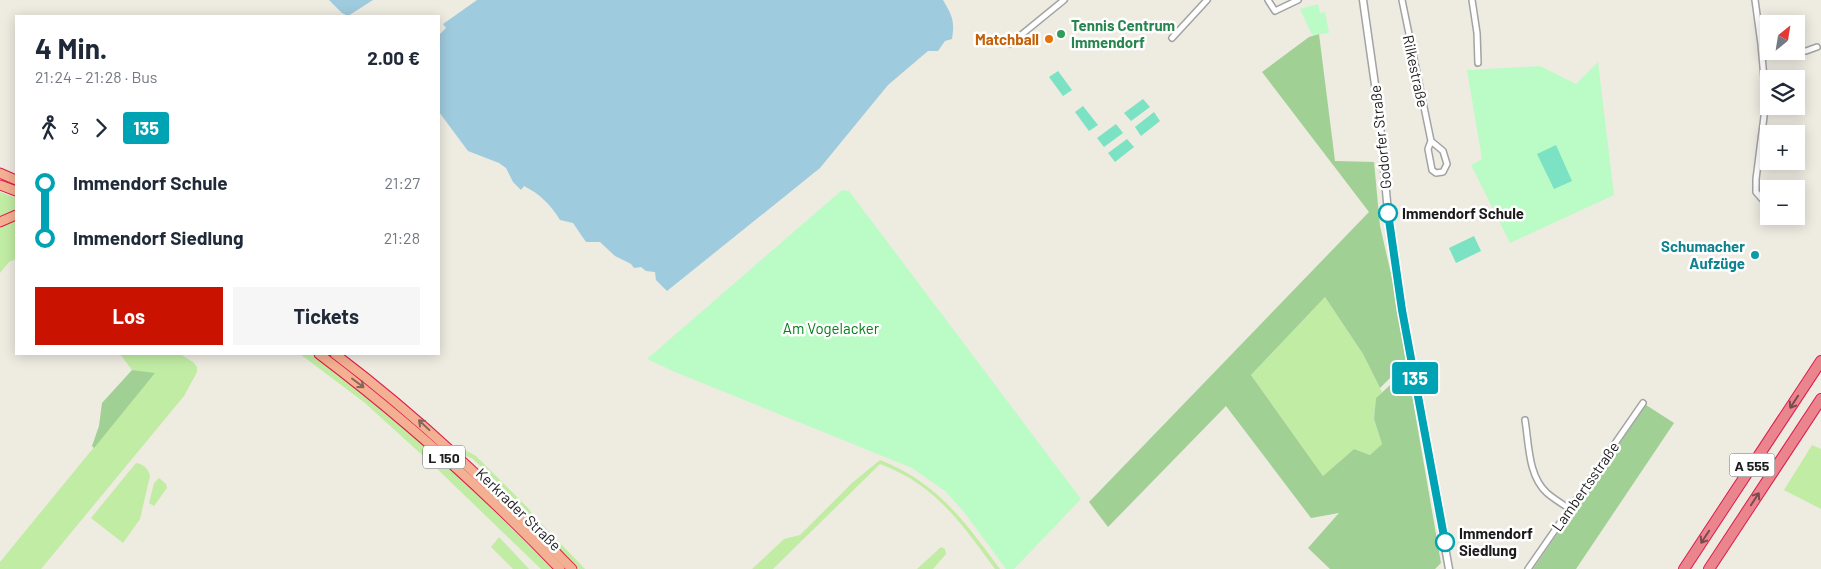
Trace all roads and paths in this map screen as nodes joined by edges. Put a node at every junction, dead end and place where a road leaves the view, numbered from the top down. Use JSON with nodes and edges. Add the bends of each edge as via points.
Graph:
{"nodes":[{"id":1,"x":1064,"y":0,"type":"edge"},
{"id":2,"x":1207,"y":0,"type":"edge"},
{"id":3,"x":1268,"y":0,"type":"edge"},
{"id":4,"x":1298,"y":0,"type":"edge"},
{"id":5,"x":1363,"y":0,"type":"edge"},
{"id":6,"x":1402,"y":0,"type":"edge"},
{"id":7,"x":1472,"y":0,"type":"edge"},
{"id":8,"x":1755,"y":0,"type":"edge"},
{"id":9,"x":1760,"y":37,"type":"edge"},
{"id":10,"x":1172,"y":38,"type":"dead end"},
{"id":11,"x":1010,"y":44,"type":"dead end"},
{"id":12,"x":1817,"y":47,"type":"dead end"},
{"id":13,"x":1805,"y":51,"type":"edge"},
{"id":14,"x":1762,"y":60,"type":"edge"},
{"id":15,"x":1478,"y":63,"type":"dead end"},
{"id":16,"x":1431,"y":141,"type":"junction"},
{"id":17,"x":0,"y":173,"type":"edge"},
{"id":18,"x":15,"y":180,"type":"edge"},
{"id":19,"x":0,"y":185,"type":"edge"},
{"id":20,"x":15,"y":191,"type":"edge"},
{"id":21,"x":1760,"y":197,"type":"edge"},
{"id":22,"x":15,"y":215,"type":"edge"},
{"id":23,"x":0,"y":222,"type":"edge"},
{"id":24,"x":320,"y":355,"type":"edge"},
{"id":25,"x":336,"y":355,"type":"edge"},
{"id":26,"x":1821,"y":361,"type":"edge"},
{"id":27,"x":1821,"y":399,"type":"edge"},
{"id":28,"x":1643,"y":403,"type":"dead end"},
{"id":29,"x":1525,"y":420,"type":"dead end"},
{"id":30,"x":1570,"y":509,"type":"junction"},
{"id":31,"x":560,"y":569,"type":"edge"},
{"id":32,"x":572,"y":569,"type":"edge"},
{"id":33,"x":1449,"y":569,"type":"edge"},
{"id":34,"x":1528,"y":569,"type":"edge"},
{"id":35,"x":1684,"y":569,"type":"edge"},
{"id":36,"x":1709,"y":569,"type":"edge"}],
"edges":[{"from":1,"to":11,"type":"street"},
{"from":2,"to":10,"type":"street"},
{"from":3,"to":4,"type":"street","via":[[1275,10]]},
{"from":5,"to":33,"type":"street","name":"Godorfer Straße","via":[[1402,310]]},
{"from":6,"to":16,"type":"street","name":"Rilkestraße"},
{"from":7,"to":15,"type":"street"},
{"from":8,"to":9,"type":"street"},
{"from":12,"to":13,"type":"street"},
{"from":14,"to":21,"type":"street","via":[[1766,100],[1756,179],[1756,192]]},
{"from":16,"to":16,"type":"street","name":"Rilkestraße","via":[[1428,149],[1432,170],[1443,172],[1447,164],[1443,151]]},
{"from":17,"to":18,"type":"highway"},
{"from":19,"to":20,"type":"highway"},
{"from":22,"to":23,"type":"highway"},
{"from":24,"to":31,"type":"highway","name":"Kerkrader Straße","number":"L 150","one_way":true,"via":[[365,388],[480,489]]},
{"from":32,"to":25,"type":"highway","name":"Kerkrader Straße","number":"L 150","one_way":true,"via":[[415,417]]},
{"from":26,"to":35,"type":"highway","number":"A 555","one_way":true},
{"from":36,"to":27,"type":"highway","number":"A 555","one_way":true},
{"from":28,"to":30,"type":"street","name":"Lambertsstraße"},
{"from":29,"to":30,"type":"street","via":[[1536,480],[1547,493]]},
{"from":30,"to":34,"type":"street","name":"Lambertsstraße"}]}
